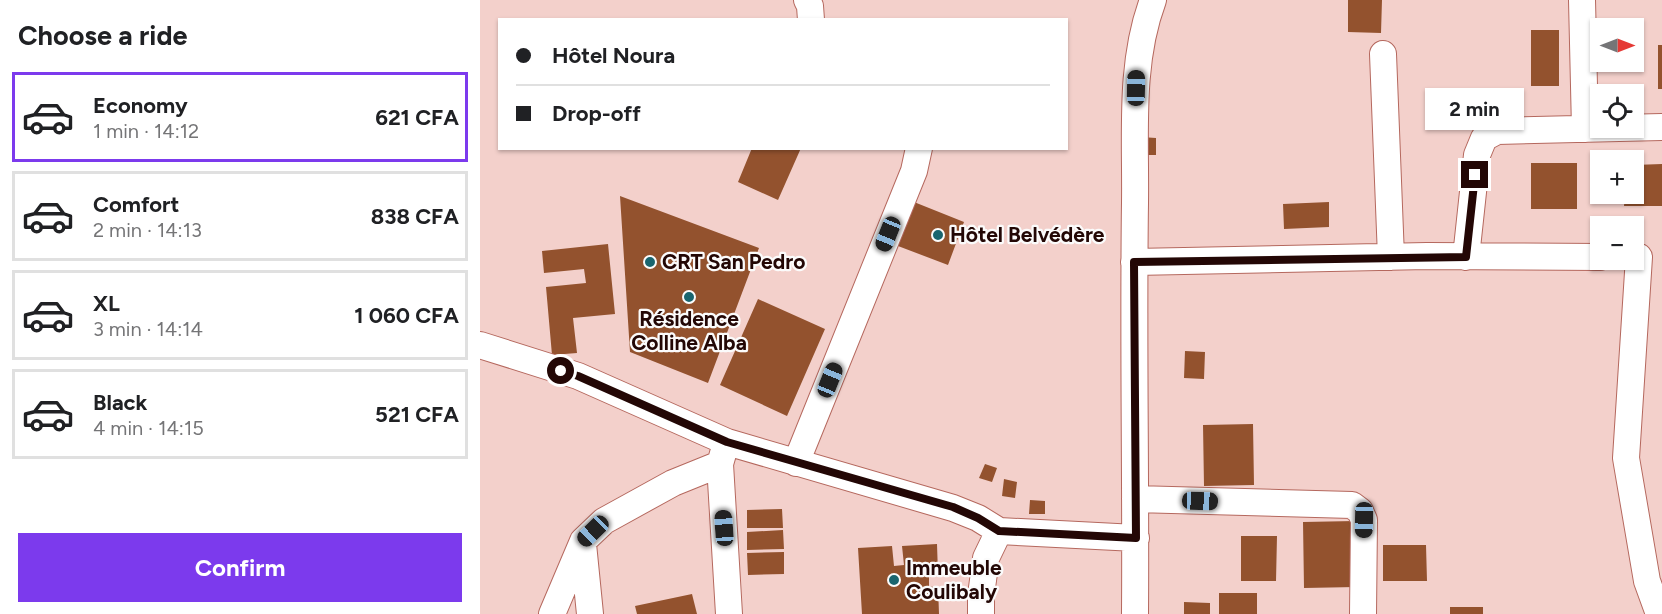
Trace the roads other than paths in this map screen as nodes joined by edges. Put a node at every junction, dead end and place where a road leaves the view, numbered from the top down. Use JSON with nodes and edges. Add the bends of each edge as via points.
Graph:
{"nodes":[{"id":1,"x":807,"y":0,"type":"edge"},
{"id":2,"x":1153,"y":0,"type":"edge"},
{"id":3,"x":1582,"y":0,"type":"edge"},
{"id":4,"x":811,"y":18,"type":"edge"},
{"id":5,"x":1383,"y":54,"type":"dead end"},
{"id":6,"x":1662,"y":127,"type":"edge"},
{"id":7,"x":1585,"y":129,"type":"junction"},
{"id":8,"x":919,"y":150,"type":"edge"},
{"id":9,"x":1391,"y":257,"type":"junction"},
{"id":10,"x":1466,"y":257,"type":"junction"},
{"id":11,"x":1590,"y":257,"type":"edge"},
{"id":12,"x":1645,"y":257,"type":"edge"},
{"id":13,"x":1134,"y":262,"type":"junction"},
{"id":14,"x":480,"y":345,"type":"edge"},
{"id":15,"x":724,"y":453,"type":"junction"},
{"id":16,"x":796,"y":463,"type":"junction"},
{"id":17,"x":1135,"y":499,"type":"junction"},
{"id":18,"x":999,"y":531,"type":"junction"},
{"id":19,"x":1136,"y":538,"type":"junction"},
{"id":20,"x":583,"y":541,"type":"junction"},
{"id":21,"x":552,"y":614,"type":"edge"},
{"id":22,"x":590,"y":614,"type":"edge"},
{"id":23,"x":729,"y":614,"type":"edge"},
{"id":24,"x":981,"y":614,"type":"edge"},
{"id":25,"x":1135,"y":614,"type":"edge"},
{"id":26,"x":1363,"y":614,"type":"edge"},
{"id":27,"x":1659,"y":614,"type":"edge"}],
"edges":[{"from":1,"to":4,"type":"street"},
{"from":2,"to":13,"type":"street","via":[[1144,23],[1137,67]]},
{"from":3,"to":7,"type":"street"},
{"from":5,"to":9,"type":"street"},
{"from":6,"to":7,"type":"street"},
{"from":7,"to":10,"type":"street","via":[[1497,131],[1484,138],[1477,155]]},
{"from":8,"to":16,"type":"street"},
{"from":9,"to":10,"type":"street"},
{"from":9,"to":13,"type":"street"},
{"from":10,"to":11,"type":"street"},
{"from":12,"to":27,"type":"street","via":[[1626,458],[1647,581]]},
{"from":13,"to":17,"type":"street"},
{"from":14,"to":15,"type":"street","via":[[578,376]]},
{"from":15,"to":16,"type":"street"},
{"from":15,"to":20,"type":"street","via":[[604,521]]},
{"from":15,"to":23,"type":"street"},
{"from":16,"to":18,"type":"street","via":[[953,507]]},
{"from":17,"to":19,"type":"street"},
{"from":17,"to":26,"type":"street","via":[[1352,505],[1364,520]]},
{"from":18,"to":19,"type":"street"},
{"from":18,"to":24,"type":"street","via":[[986,558]]},
{"from":19,"to":25,"type":"street"},
{"from":20,"to":21,"type":"street"},
{"from":20,"to":22,"type":"street"}]}
